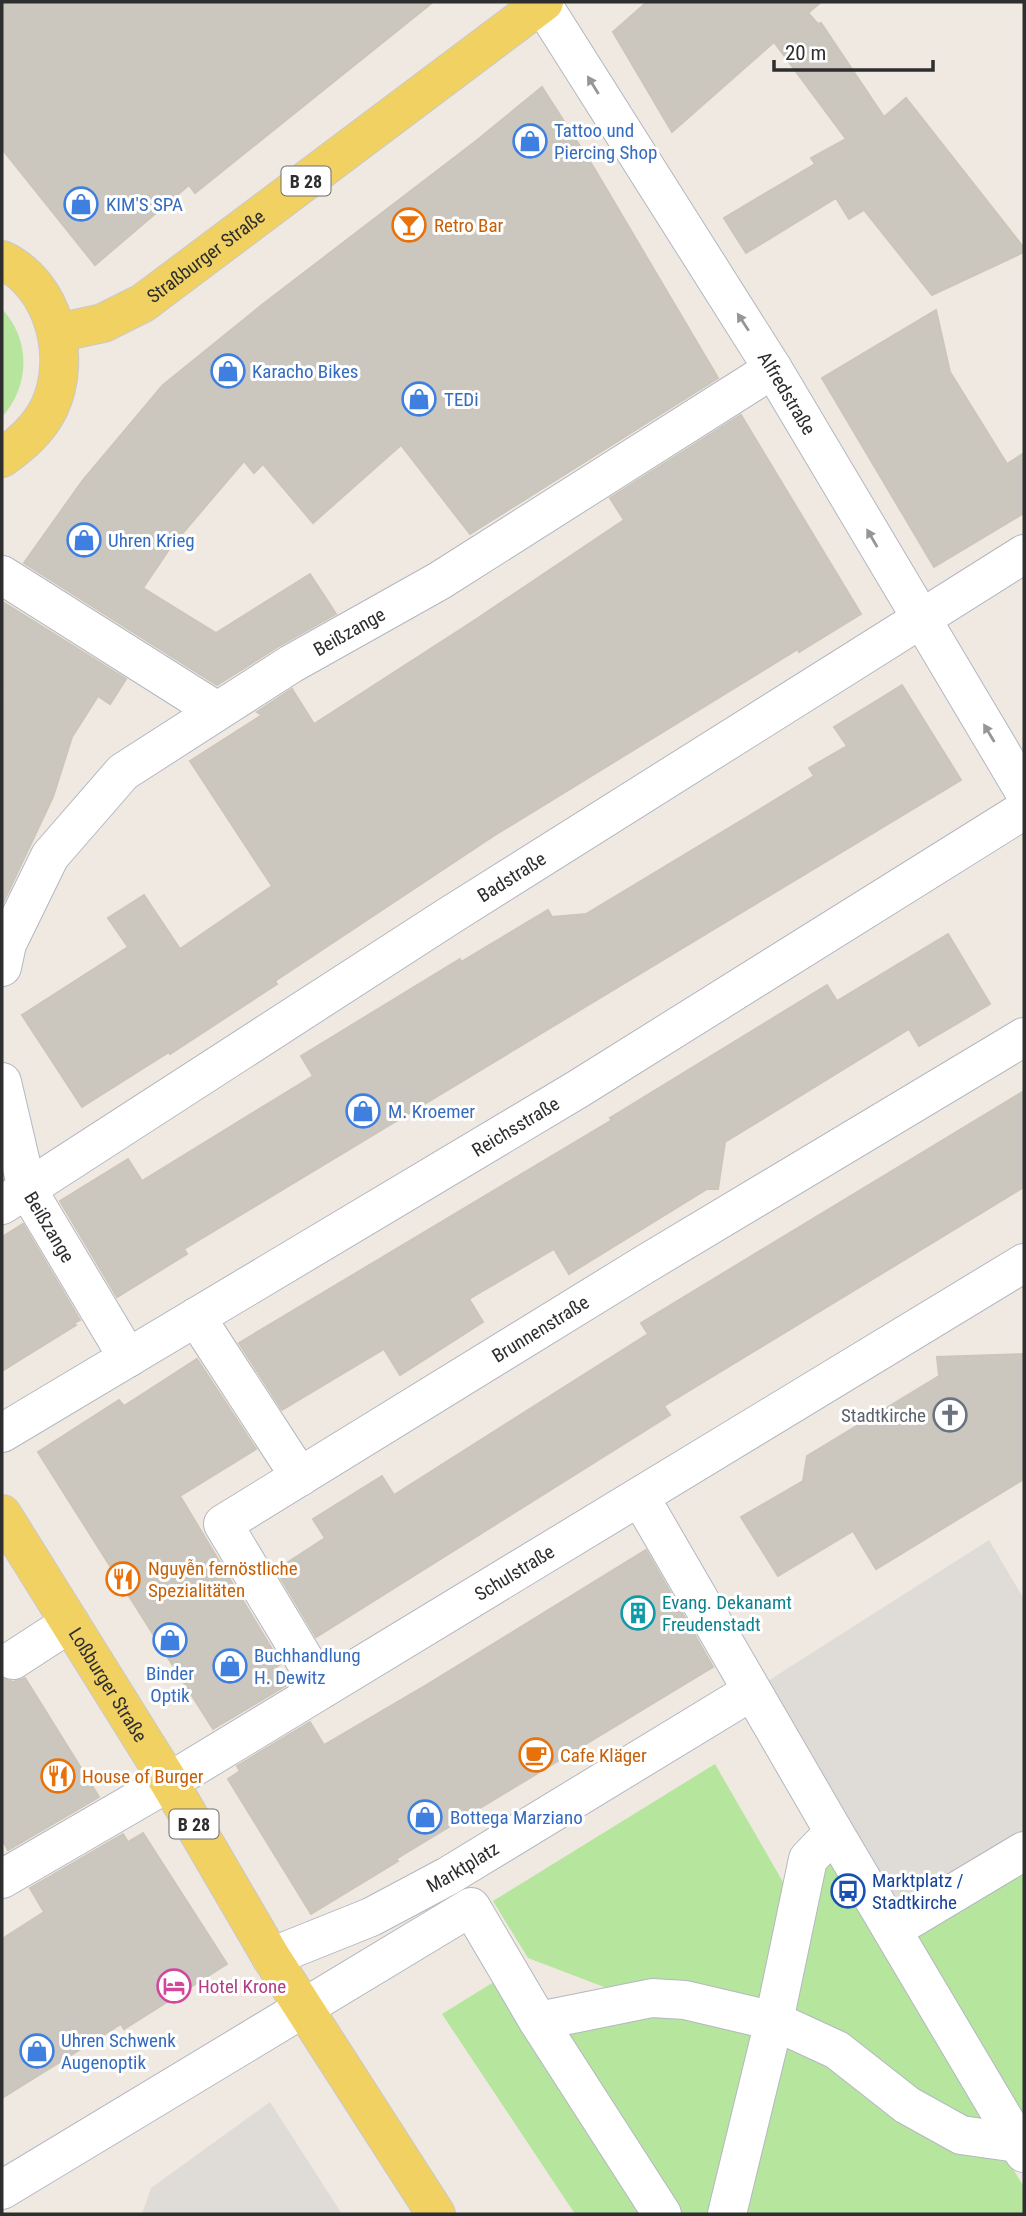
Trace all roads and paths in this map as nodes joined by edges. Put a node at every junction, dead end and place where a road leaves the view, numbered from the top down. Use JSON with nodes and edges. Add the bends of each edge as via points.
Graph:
{"nodes":[{"id":1,"x":542,"y":2,"type":"edge"},
{"id":2,"x":2,"y":260,"type":"edge"},
{"id":3,"x":57,"y":332,"type":"junction"},
{"id":4,"x":773,"y":369,"type":"junction"},
{"id":5,"x":2,"y":458,"type":"edge"},
{"id":6,"x":1024,"y":554,"type":"edge"},
{"id":7,"x":2,"y":575,"type":"edge"},
{"id":8,"x":921,"y":621,"type":"junction"},
{"id":9,"x":218,"y":711,"type":"junction"},
{"id":10,"x":1024,"y":791,"type":"edge"},
{"id":11,"x":1024,"y":810,"type":"edge"},
{"id":12,"x":2,"y":967,"type":"edge"},
{"id":13,"x":1024,"y":1037,"type":"edge"},
{"id":14,"x":2,"y":1082,"type":"edge"},
{"id":15,"x":14,"y":1197,"type":"edge"},
{"id":16,"x":1024,"y":1263,"type":"edge"},
{"id":17,"x":196,"y":1317,"type":"junction"},
{"id":18,"x":128,"y":1358,"type":"junction"},
{"id":19,"x":2,"y":1433,"type":"edge"},
{"id":20,"x":300,"y":1477,"type":"junction"},
{"id":21,"x":640,"y":1497,"type":"junction"},
{"id":22,"x":2,"y":1514,"type":"edge"},
{"id":23,"x":70,"y":1623,"type":"junction"},
{"id":24,"x":13,"y":1660,"type":"dead end"},
{"id":25,"x":322,"y":1689,"type":"junction"},
{"id":26,"x":752,"y":1691,"type":"junction"},
{"id":27,"x":170,"y":1782,"type":"junction"},
{"id":28,"x":834,"y":1832,"type":"junction"},
{"id":29,"x":1024,"y":1852,"type":"edge"},
{"id":30,"x":2,"y":1879,"type":"edge"},
{"id":31,"x":892,"y":1930,"type":"junction"},
{"id":32,"x":271,"y":1957,"type":"junction"},
{"id":33,"x":305,"y":2009,"type":"junction"},
{"id":34,"x":538,"y":2021,"type":"junction"},
{"id":35,"x":774,"y":2021,"type":"junction"},
{"id":36,"x":1022,"y":2147,"type":"edge"},
{"id":37,"x":2,"y":2190,"type":"edge"},
{"id":38,"x":436,"y":2214,"type":"edge"},
{"id":39,"x":662,"y":2214,"type":"edge"},
{"id":40,"x":727,"y":2214,"type":"edge"}],
"edges":[{"from":1,"to":3,"type":"main road","name":"Straßburger Straße","number":"B 28","via":[[143,303],[103,323]]},
{"from":4,"to":1,"type":"street","name":"Alfredstraße","one_way":true},
{"from":2,"to":3,"type":"main road","via":[[30,281],[47,305]]},
{"from":3,"to":5,"type":"main road","via":[[60,371],[49,408],[27,440]]},
{"from":8,"to":4,"type":"street","name":"Alfredstraße","one_way":true},
{"from":4,"to":9,"type":"street","name":"Beißzange","via":[[439,581]]},
{"from":6,"to":8,"type":"street","name":"Badstraße"},
{"from":7,"to":9,"type":"street"},
{"from":10,"to":8,"type":"street","name":"Alfredstraße","one_way":true},
{"from":8,"to":15,"type":"street","name":"Badstraße","via":[[449,916]]},
{"from":9,"to":12,"type":"street","name":"Beißzange","via":[[123,772],[50,856],[7,944]]},
{"from":11,"to":17,"type":"street","name":"Reichsstraße","via":[[578,1089]]},
{"from":13,"to":20,"type":"street","name":"Brunnenstraße"},
{"from":14,"to":15,"type":"street","name":"Beißzange"},
{"from":15,"to":18,"type":"street","name":"Beißzange"},
{"from":16,"to":21,"type":"street","name":"Schulstraße"},
{"from":17,"to":18,"type":"street","name":"Reichsstraße"},
{"from":17,"to":20,"type":"street"},
{"from":18,"to":19,"type":"street","name":"Reichsstraße"},
{"from":20,"to":25,"type":"street","name":"Brunnenstraße","via":[[223,1524]]},
{"from":21,"to":25,"type":"street","name":"Schulstraße"},
{"from":21,"to":26,"type":"street"},
{"from":22,"to":23,"type":"main road","name":"Loßburger Straße","number":"B 28"},
{"from":23,"to":24,"type":"street"},
{"from":23,"to":27,"type":"main road","name":"Loßburger Straße","number":"B 28"},
{"from":25,"to":27,"type":"street","name":"Schulstraße"},
{"from":26,"to":28,"type":"street"},
{"from":26,"to":32,"type":"street","name":"Marktplatz","via":[[448,1876],[371,1917]]},
{"from":27,"to":30,"type":"street","name":"Schulstraße"},
{"from":27,"to":32,"type":"main road","name":"Loßburger Straße","number":"B 28"},
{"from":28,"to":31,"type":"street"},
{"from":28,"to":35,"type":"street","via":[[808,1859]]},
{"from":29,"to":31,"type":"street"},
{"from":31,"to":36,"type":"street"},
{"from":32,"to":33,"type":"main road","name":"Loßburger Straße","number":"B 28"},
{"from":33,"to":34,"type":"street","via":[[471,1907]]},
{"from":33,"to":37,"type":"street"},
{"from":33,"to":38,"type":"main road","name":"Loßburger Straße","number":"B 28"},
{"from":34,"to":35,"type":"street","via":[[652,1998],[685,2000]]},
{"from":34,"to":39,"type":"street"},
{"from":35,"to":36,"type":"street","via":[[837,2050],[907,2105],[961,2135]]},
{"from":35,"to":40,"type":"street"}]}
